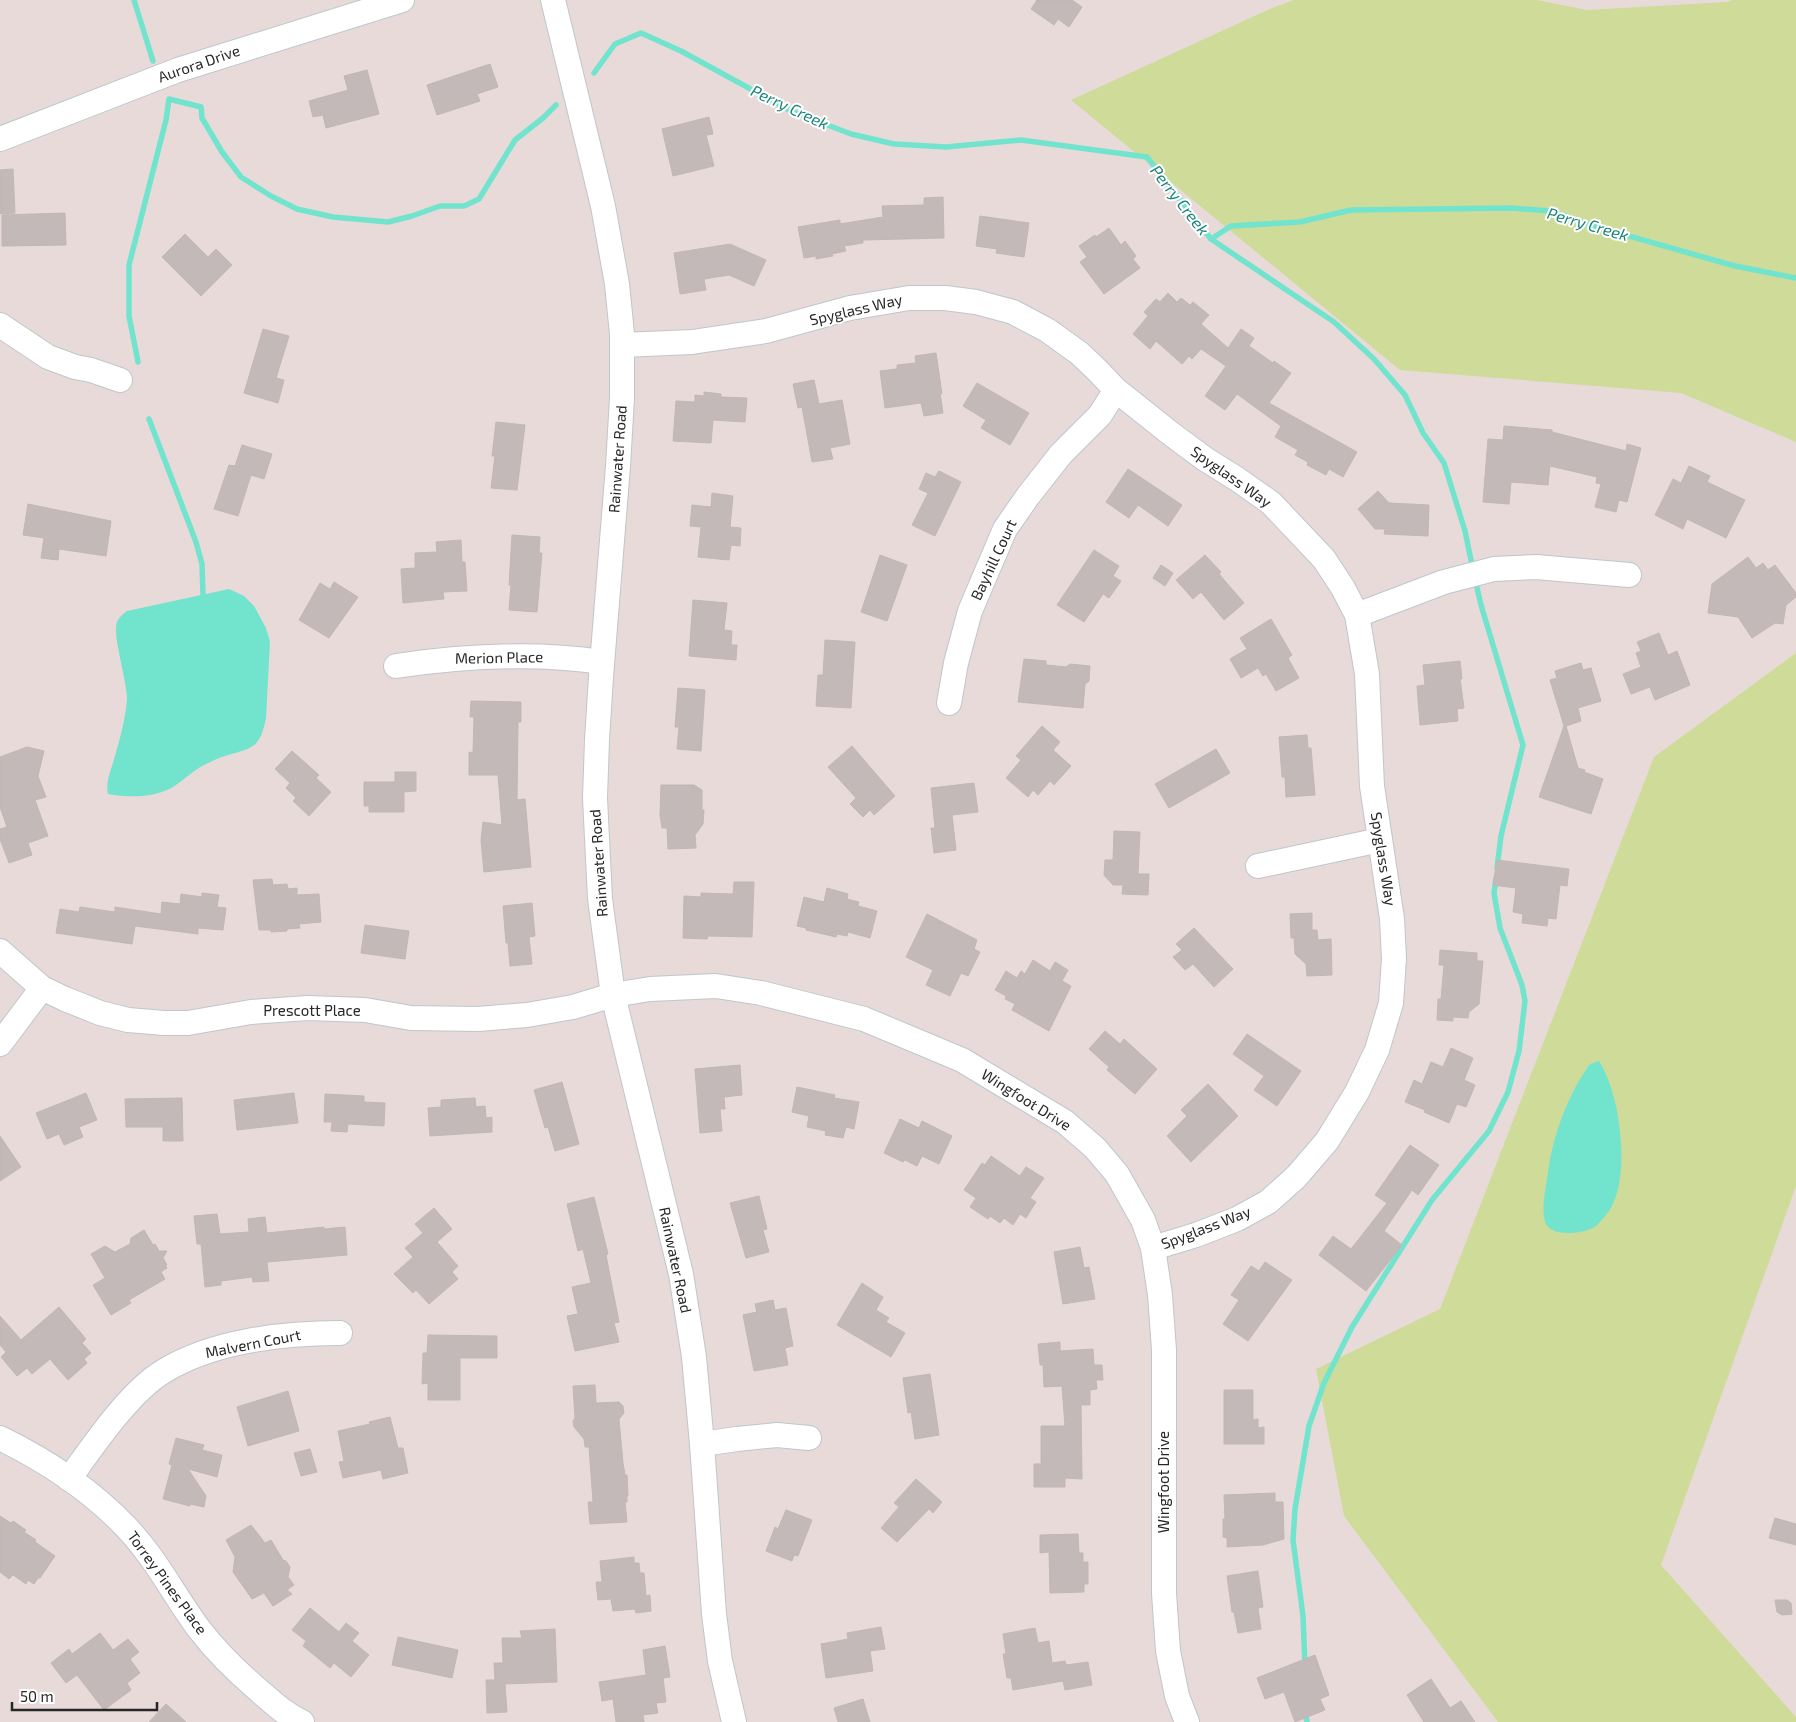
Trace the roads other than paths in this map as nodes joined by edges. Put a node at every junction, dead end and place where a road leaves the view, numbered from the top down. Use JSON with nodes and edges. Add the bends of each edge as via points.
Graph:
{"nodes":[{"id":1,"x":402,"y":0,"type":"edge"},
{"id":2,"x":553,"y":0,"type":"edge"},
{"id":3,"x":0,"y":139,"type":"edge"},
{"id":4,"x":0,"y":325,"type":"edge"},
{"id":5,"x":622,"y":345,"type":"junction"},
{"id":6,"x":120,"y":380,"type":"dead end"},
{"id":7,"x":1116,"y":390,"type":"junction"},
{"id":8,"x":1629,"y":575,"type":"dead end"},
{"id":9,"x":1357,"y":615,"type":"junction"},
{"id":10,"x":602,"y":662,"type":"junction"},
{"id":11,"x":396,"y":666,"type":"dead end"},
{"id":12,"x":949,"y":703,"type":"dead end"},
{"id":13,"x":1380,"y":840,"type":"junction"},
{"id":14,"x":1258,"y":866,"type":"dead end"},
{"id":15,"x":0,"y":951,"type":"edge"},
{"id":16,"x":42,"y":988,"type":"junction"},
{"id":17,"x":613,"y":995,"type":"junction"},
{"id":18,"x":0,"y":1044,"type":"edge"},
{"id":19,"x":1153,"y":1248,"type":"junction"},
{"id":20,"x":340,"y":1333,"type":"dead end"},
{"id":21,"x":0,"y":1438,"type":"edge"},
{"id":22,"x":809,"y":1438,"type":"dead end"},
{"id":23,"x":702,"y":1444,"type":"junction"},
{"id":24,"x":69,"y":1479,"type":"junction"},
{"id":25,"x":302,"y":1722,"type":"edge"},
{"id":26,"x":734,"y":1722,"type":"edge"},
{"id":27,"x":1187,"y":1722,"type":"edge"}],
"edges":[{"from":1,"to":3,"type":"street","name":"Aurora Drive","via":[[196,64]]},
{"from":2,"to":5,"type":"street","name":"Rainwater Road","via":[[603,206],[617,284]]},
{"from":4,"to":6,"type":"street","via":[[48,357]]},
{"from":5,"to":7,"type":"street","name":"Spyglass Way","via":[[692,342],[766,331],[886,301],[945,298],[1013,312],[1079,353]]},
{"from":5,"to":10,"type":"street","name":"Rainwater Road","via":[[619,456]]},
{"from":7,"to":9,"type":"street","name":"Spyglass Way","via":[[1205,459],[1271,503],[1324,560]]},
{"from":7,"to":12,"type":"street","name":"Bayhill Court","via":[[1100,415],[1055,461],[1005,529],[970,611]]},
{"from":8,"to":9,"type":"street","via":[[1536,567],[1494,569],[1444,582]]},
{"from":9,"to":13,"type":"street","name":"Spyglass Way","via":[[1367,674],[1372,786]]},
{"from":10,"to":11,"type":"street","name":"Merion Place","via":[[575,658],[490,656]]},
{"from":10,"to":17,"type":"street","name":"Rainwater Road","via":[[595,798],[596,844]]},
{"from":13,"to":14,"type":"street"},
{"from":13,"to":19,"type":"street","name":"Spyglass Way","via":[[1392,919],[1391,1003],[1377,1050],[1357,1092],[1327,1141],[1296,1178],[1268,1202],[1237,1219]]},
{"from":15,"to":16,"type":"street","name":"Prescott Place"},
{"from":16,"to":17,"type":"street","name":"Prescott Place","via":[[100,1013],[128,1020],[164,1023],[308,1008],[365,1010],[411,1018],[528,1015]]},
{"from":16,"to":18,"type":"street"},
{"from":17,"to":19,"type":"street","name":"Wingfoot Drive","via":[[701,986],[760,993],[864,1019],[962,1060],[1066,1122],[1095,1148],[1117,1174],[1143,1220]]},
{"from":17,"to":23,"type":"street","name":"Rainwater Road","via":[[681,1274],[694,1357]]},
{"from":19,"to":27,"type":"street","name":"Wingfoot Drive","via":[[1164,1350],[1164,1593],[1168,1652],[1177,1696]]},
{"from":20,"to":24,"type":"street","name":"Malvern Court","via":[[303,1333],[236,1344],[198,1354],[163,1371],[138,1392]]},
{"from":21,"to":24,"type":"street","name":"Torrey Pines Place"},
{"from":22,"to":23,"type":"street","via":[[777,1436]]},
{"from":23,"to":26,"type":"street","name":"Rainwater Road","via":[[714,1614],[720,1661]]},
{"from":24,"to":25,"type":"street","name":"Torrey Pines Place","via":[[87,1490],[126,1527],[227,1663],[285,1714]]}]}
